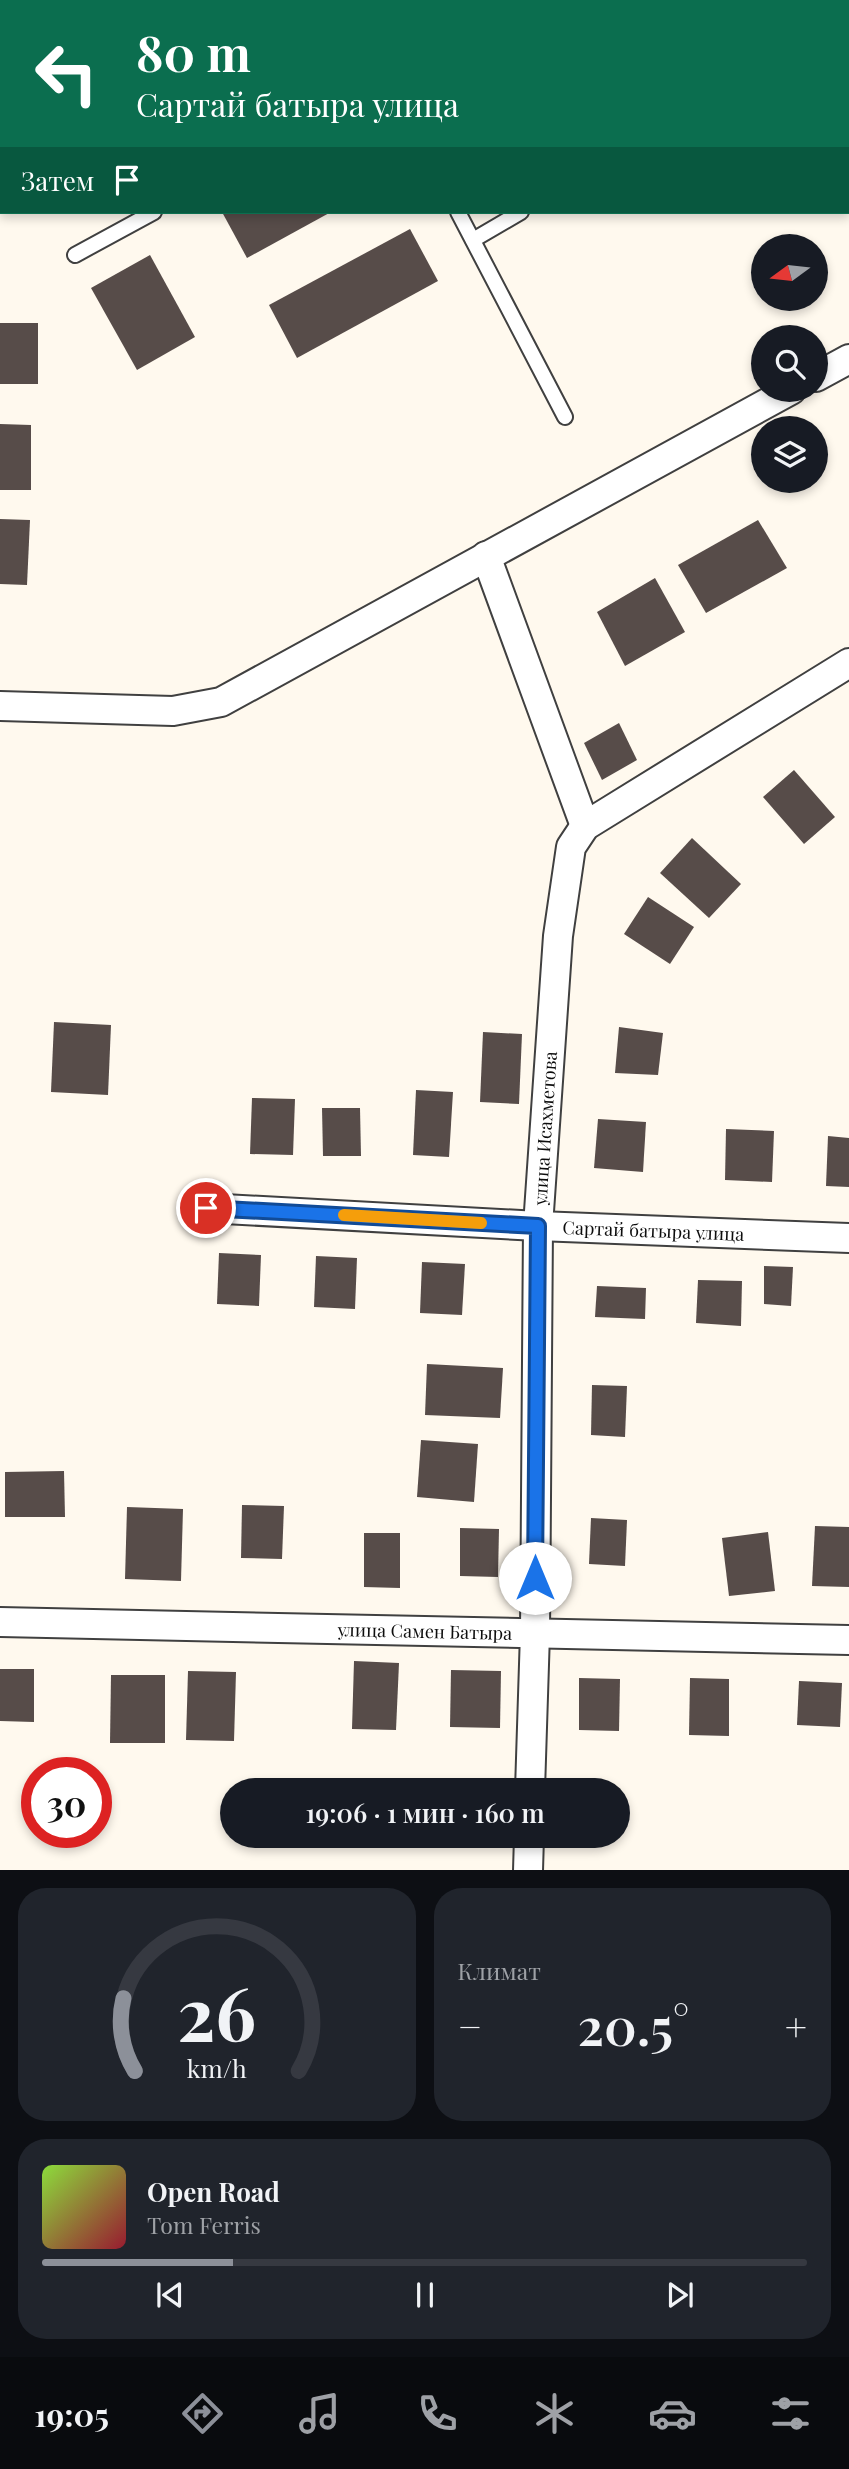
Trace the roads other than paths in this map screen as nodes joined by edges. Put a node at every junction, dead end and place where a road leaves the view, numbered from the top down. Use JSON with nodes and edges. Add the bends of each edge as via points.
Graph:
{"nodes":[{"id":1,"x":150,"y":214,"type":"edge"},
{"id":2,"x":459,"y":214,"type":"edge"},
{"id":3,"x":518,"y":214,"type":"edge"},
{"id":4,"x":473,"y":240,"type":"junction"},
{"id":5,"x":75,"y":255,"type":"dead end"},
{"id":6,"x":849,"y":359,"type":"edge"},
{"id":7,"x":828,"y":370,"type":"edge"},
{"id":8,"x":769,"y":402,"type":"edge"},
{"id":9,"x":565,"y":417,"type":"dead end"},
{"id":10,"x":486,"y":556,"type":"junction"},
{"id":11,"x":849,"y":663,"type":"edge"},
{"id":12,"x":0,"y":706,"type":"edge"},
{"id":13,"x":584,"y":826,"type":"junction"},
{"id":14,"x":206,"y":1208,"type":"dead end"},
{"id":15,"x":538,"y":1226,"type":"junction"},
{"id":16,"x":849,"y":1238,"type":"edge"},
{"id":17,"x":0,"y":1622,"type":"edge"},
{"id":18,"x":535,"y":1633,"type":"junction"},
{"id":19,"x":849,"y":1640,"type":"edge"},
{"id":20,"x":530,"y":1778,"type":"edge"},
{"id":21,"x":529,"y":1848,"type":"edge"},
{"id":22,"x":528,"y":1870,"type":"edge"}],
"edges":[{"from":1,"to":5,"type":"lane"},
{"from":2,"to":4,"type":"lane"},
{"from":3,"to":4,"type":"lane"},
{"from":4,"to":9,"type":"lane"},
{"from":6,"to":7,"type":"street"},
{"from":8,"to":10,"type":"street"},
{"from":10,"to":12,"type":"street","via":[[221,702],[173,711]]},
{"from":10,"to":13,"type":"street"},
{"from":11,"to":13,"type":"street"},
{"from":13,"to":15,"type":"street","name":"улица Исахметова","via":[[571,846],[558,936]]},
{"from":14,"to":15,"type":"street","name":"Сартай батыра улица"},
{"from":15,"to":16,"type":"street","name":"Сартай батыра улица"},
{"from":15,"to":18,"type":"street","name":"улица Исахметова"},
{"from":17,"to":18,"type":"street","name":"улица Самен Батыра"},
{"from":18,"to":19,"type":"street","name":"улица Самен Батыра"},
{"from":18,"to":20,"type":"street","name":"улица Исахметова"},
{"from":21,"to":22,"type":"street"}]}
